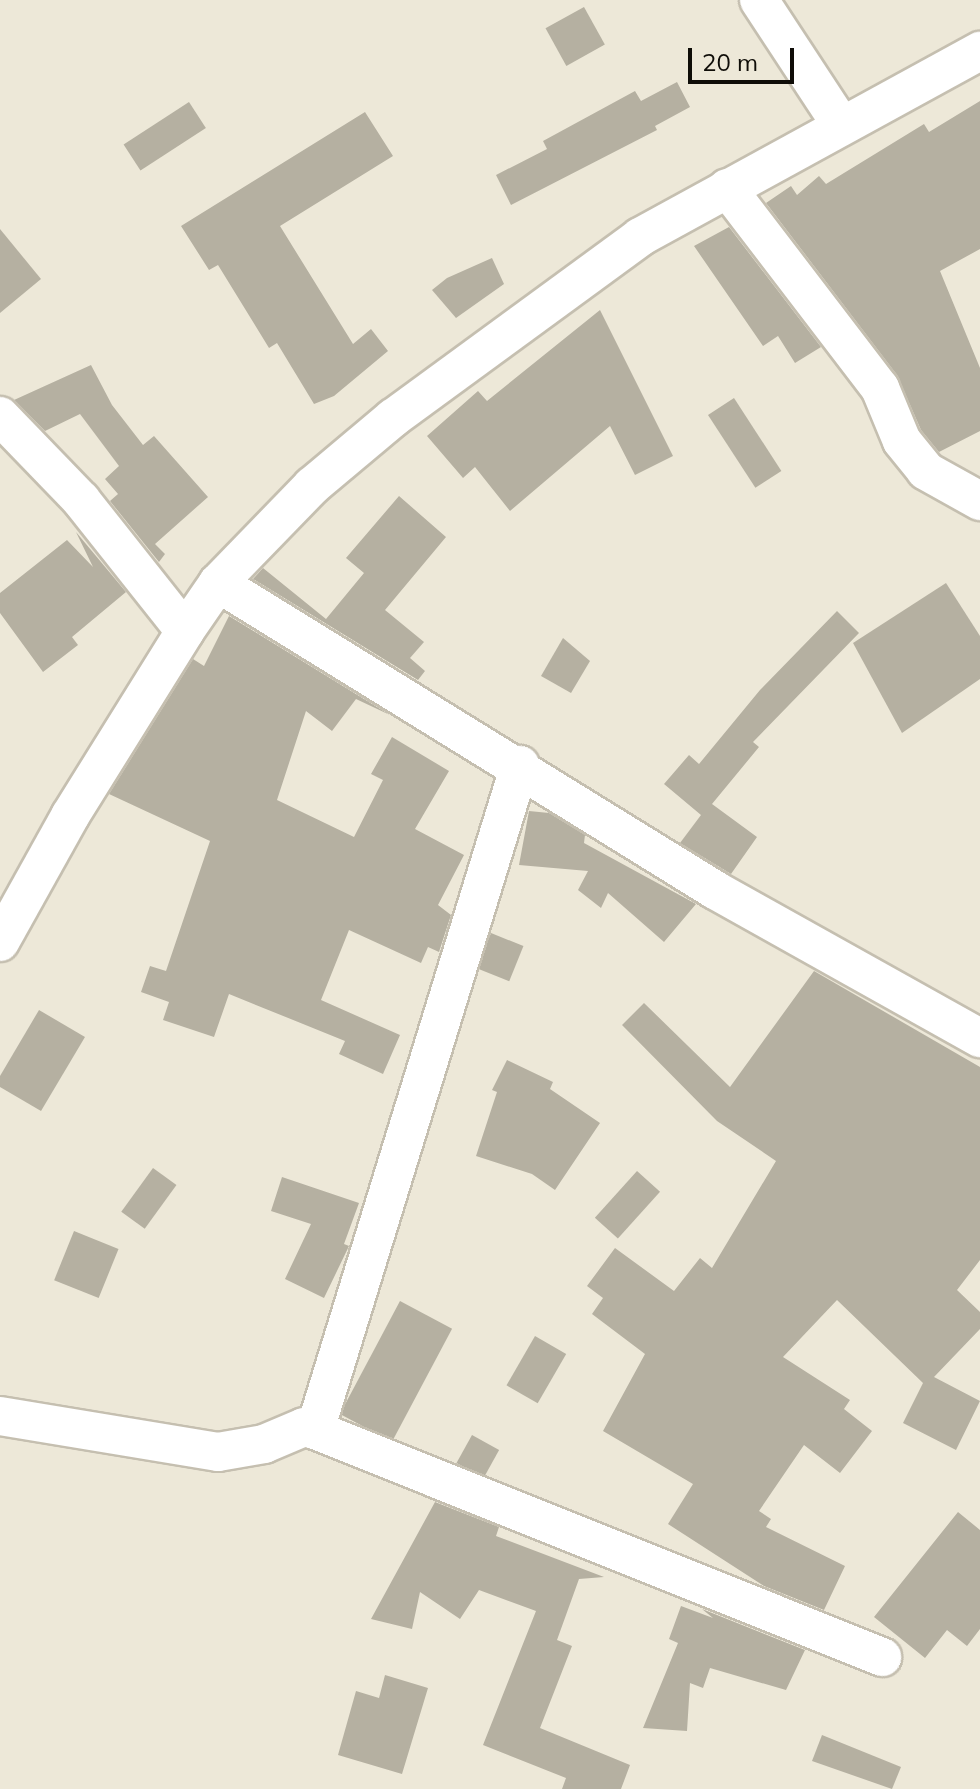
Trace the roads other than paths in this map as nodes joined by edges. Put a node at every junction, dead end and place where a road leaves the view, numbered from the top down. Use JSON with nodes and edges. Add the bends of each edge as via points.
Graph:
{"nodes":[{"id":1,"x":759,"y":0,"type":"edge"},
{"id":2,"x":980,"y":51,"type":"edge"},
{"id":3,"x":841,"y":125,"type":"junction"},
{"id":4,"x":727,"y":188,"type":"junction"},
{"id":5,"x":0,"y":416,"type":"edge"},
{"id":6,"x":980,"y":501,"type":"edge"},
{"id":7,"x":218,"y":583,"type":"junction"},
{"id":8,"x":185,"y":631,"type":"junction"},
{"id":9,"x":520,"y":765,"type":"junction"},
{"id":10,"x":0,"y":942,"type":"edge"},
{"id":11,"x":980,"y":1038,"type":"edge"},
{"id":12,"x":0,"y":1416,"type":"edge"},
{"id":13,"x":315,"y":1430,"type":"junction"},
{"id":14,"x":882,"y":1657,"type":"dead end"}],
"edges":[{"from":1,"to":3,"type":"street"},
{"from":2,"to":3,"type":"street"},
{"from":3,"to":4,"type":"street"},
{"from":4,"to":6,"type":"street","via":[[880,388],[902,441],[926,471]]},
{"from":4,"to":7,"type":"street","via":[[640,237],[393,418],[265,529]]},
{"from":5,"to":8,"type":"street","via":[[81,500]]},
{"from":7,"to":8,"type":"street"},
{"from":7,"to":9,"type":"street"},
{"from":8,"to":10,"type":"street","via":[[70,816]]},
{"from":9,"to":11,"type":"street","via":[[715,890]]},
{"from":9,"to":13,"type":"street"},
{"from":12,"to":13,"type":"street","via":[[218,1452],[264,1444],[304,1427]]},
{"from":13,"to":14,"type":"street"}]}
